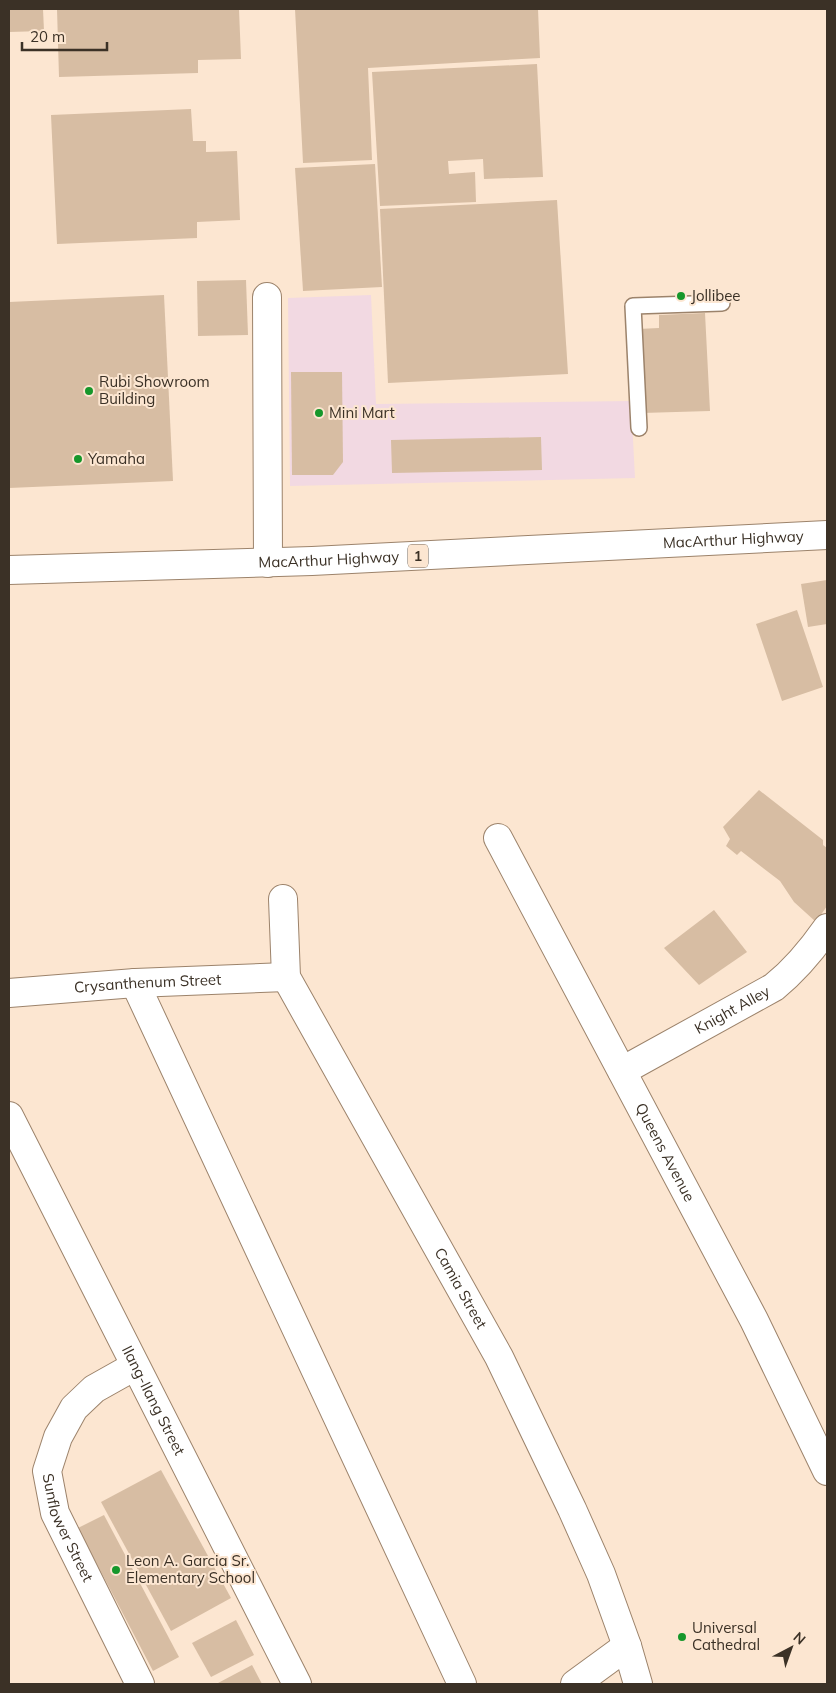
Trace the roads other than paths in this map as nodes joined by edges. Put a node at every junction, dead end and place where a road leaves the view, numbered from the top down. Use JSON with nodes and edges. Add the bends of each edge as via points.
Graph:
{"nodes":[{"id":1,"x":267,"y":297,"type":"dead end"},
{"id":2,"x":722,"y":303,"type":"dead end"},
{"id":3,"x":639,"y":428,"type":"dead end"},
{"id":4,"x":827,"y":535,"type":"edge"},
{"id":5,"x":268,"y":563,"type":"junction"},
{"id":6,"x":9,"y":570,"type":"edge"},
{"id":7,"x":498,"y":838,"type":"dead end"},
{"id":8,"x":283,"y":900,"type":"dead end"},
{"id":9,"x":827,"y":928,"type":"edge"},
{"id":10,"x":286,"y":978,"type":"junction"},
{"id":11,"x":134,"y":982,"type":"junction"},
{"id":12,"x":9,"y":993,"type":"edge"},
{"id":13,"x":622,"y":1071,"type":"junction"},
{"id":14,"x":9,"y":1116,"type":"edge"},
{"id":15,"x":135,"y":1366,"type":"junction"},
{"id":16,"x":827,"y":1471,"type":"edge"},
{"id":17,"x":627,"y":1646,"type":"junction"},
{"id":18,"x":140,"y":1684,"type":"edge"},
{"id":19,"x":297,"y":1684,"type":"edge"},
{"id":20,"x":462,"y":1684,"type":"edge"},
{"id":21,"x":575,"y":1684,"type":"edge"},
{"id":22,"x":638,"y":1684,"type":"edge"}],
"edges":[{"from":1,"to":5,"type":"main road"},
{"from":2,"to":3,"type":"lane","via":[[633,306]]},
{"from":4,"to":5,"type":"main road","name":"MacArthur Highway","number":"1"},
{"from":5,"to":6,"type":"main road","name":"MacArthur Highway","number":"1"},
{"from":7,"to":13,"type":"main road","name":"Queens Avenue"},
{"from":8,"to":10,"type":"main road","name":"Camia Street"},
{"from":9,"to":13,"type":"main road","name":"Knight Alley","via":[[794,971],[774,987]]},
{"from":10,"to":11,"type":"main road","name":"Crysanthenum Street"},
{"from":10,"to":17,"type":"main road","name":"Camia Street","via":[[499,1357],[572,1509]]},
{"from":11,"to":12,"type":"main road","name":"Crysanthenum Street"},
{"from":11,"to":20,"type":"main road"},
{"from":13,"to":16,"type":"main road","name":"Queens Avenue","via":[[754,1320]]},
{"from":14,"to":15,"type":"main road","name":"Ilang-Ilang Street"},
{"from":15,"to":18,"type":"main road","name":"Sunflower Street","via":[[94,1389],[74,1408],[58,1437],[48,1471],[55,1513]]},
{"from":15,"to":19,"type":"main road","name":"Ilang-Ilang Street"},
{"from":17,"to":21,"type":"main road"},
{"from":17,"to":22,"type":"main road","name":"Camia Street"}]}
